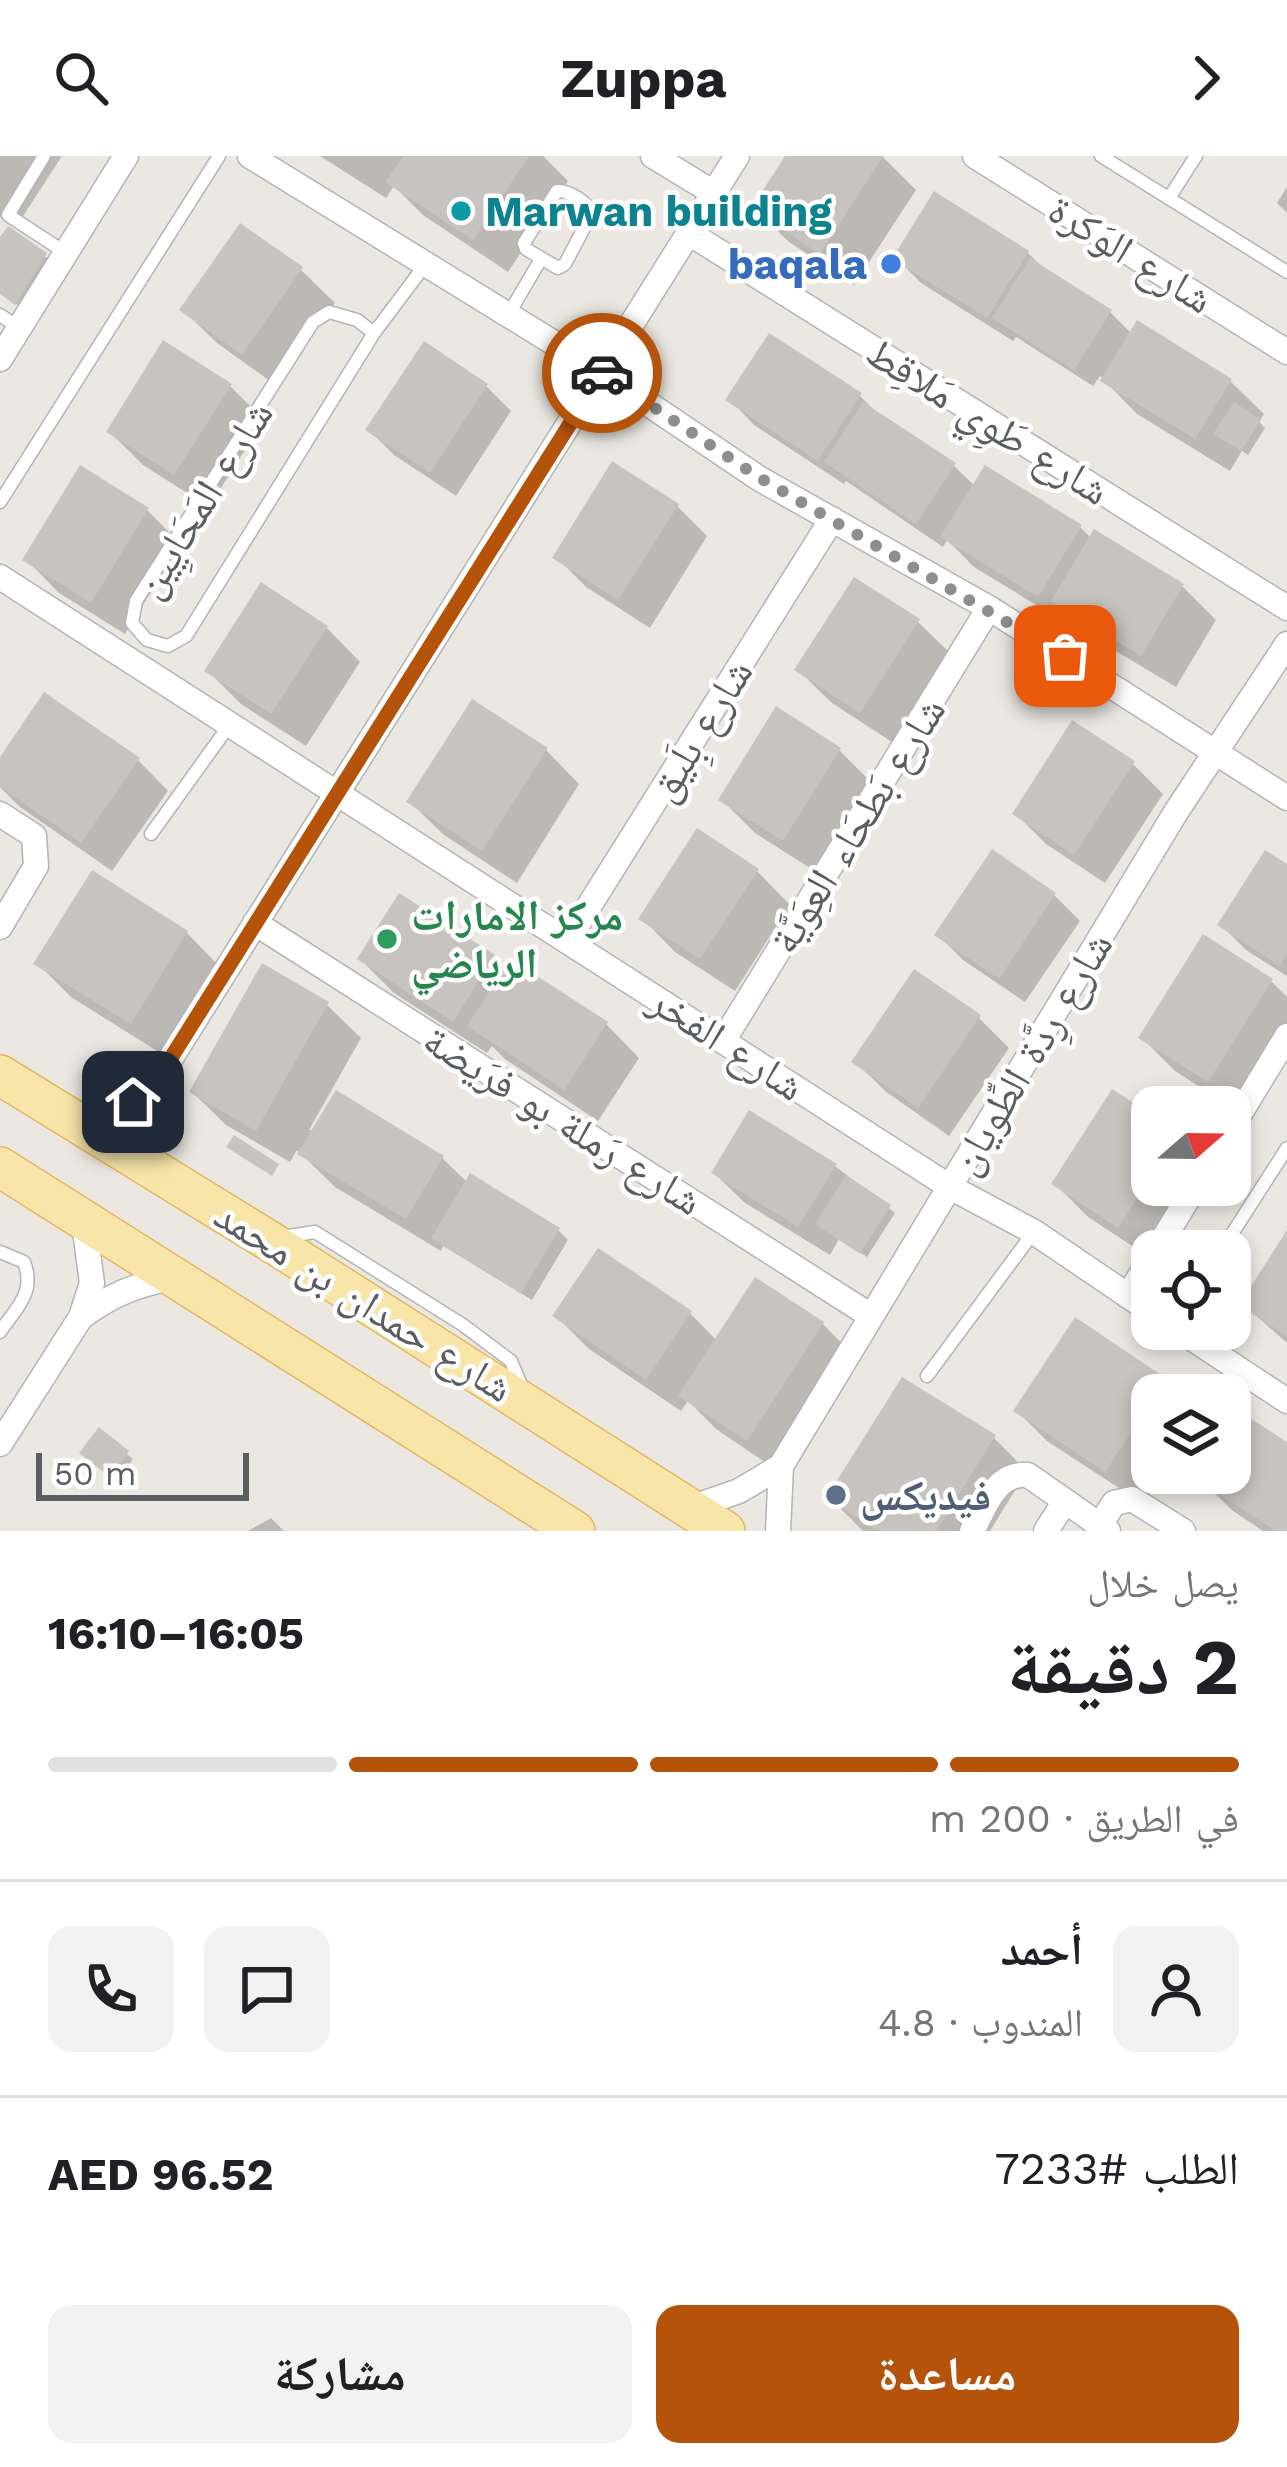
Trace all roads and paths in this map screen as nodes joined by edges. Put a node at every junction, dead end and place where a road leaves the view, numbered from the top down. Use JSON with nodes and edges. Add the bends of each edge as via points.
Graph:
{"nodes":[{"id":1,"x":44,"y":156,"type":"edge"},
{"id":2,"x":126,"y":156,"type":"edge"},
{"id":3,"x":219,"y":156,"type":"edge"},
{"id":4,"x":250,"y":156,"type":"edge"},
{"id":5,"x":652,"y":156,"type":"edge"},
{"id":6,"x":737,"y":156,"type":"edge"},
{"id":7,"x":1100,"y":156,"type":"edge"},
{"id":8,"x":1196,"y":156,"type":"edge"},
{"id":9,"x":980,"y":157,"type":"edge"},
{"id":10,"x":714,"y":193,"type":"junction"},
{"id":11,"x":1169,"y":198,"type":"junction"},
{"id":12,"x":688,"y":233,"type":"junction"},
{"id":13,"x":66,"y":253,"type":"junction"},
{"id":14,"x":542,"y":259,"type":"junction"},
{"id":15,"x":425,"y":265,"type":"junction"},
{"id":16,"x":1287,"y":272,"type":"edge"},
{"id":17,"x":507,"y":316,"type":"junction"},
{"id":18,"x":10,"y":322,"type":"edge"},
{"id":19,"x":374,"y":333,"type":"junction"},
{"id":20,"x":1287,"y":352,"type":"edge"},
{"id":21,"x":0,"y":359,"type":"edge"},
{"id":22,"x":601,"y":372,"type":"junction"},
{"id":23,"x":0,"y":502,"type":"edge"},
{"id":24,"x":832,"y":519,"type":"junction"},
{"id":25,"x":0,"y":577,"type":"edge"},
{"id":26,"x":989,"y":608,"type":"junction"},
{"id":27,"x":1287,"y":608,"type":"edge"},
{"id":28,"x":1287,"y":644,"type":"edge"},
{"id":29,"x":228,"y":727,"type":"junction"},
{"id":30,"x":1217,"y":751,"type":"junction"},
{"id":31,"x":336,"y":794,"type":"junction"},
{"id":32,"x":1287,"y":798,"type":"edge"},
{"id":33,"x":0,"y":814,"type":"edge"},
{"id":34,"x":151,"y":834,"type":"dead end"},
{"id":35,"x":255,"y":923,"type":"junction"},
{"id":36,"x":0,"y":927,"type":"edge"},
{"id":37,"x":567,"y":941,"type":"junction"},
{"id":38,"x":1287,"y":1036,"type":"edge"},
{"id":39,"x":724,"y":1040,"type":"junction"},
{"id":40,"x":0,"y":1076,"type":"edge"},
{"id":41,"x":152,"y":1088,"type":"junction"},
{"id":42,"x":1251,"y":1095,"type":"edge"},
{"id":43,"x":73,"y":1120,"type":"junction"},
{"id":44,"x":1287,"y":1148,"type":"edge"},
{"id":45,"x":0,"y":1167,"type":"edge"},
{"id":46,"x":160,"y":1174,"type":"junction"},
{"id":47,"x":950,"y":1187,"type":"junction"},
{"id":48,"x":84,"y":1223,"type":"junction"},
{"id":49,"x":1234,"y":1230,"type":"edge"},
{"id":50,"x":1034,"y":1232,"type":"junction"},
{"id":51,"x":0,"y":1252,"type":"edge"},
{"id":52,"x":172,"y":1279,"type":"junction"},
{"id":53,"x":1131,"y":1293,"type":"edge"},
{"id":54,"x":1128,"y":1297,"type":"junction"},
{"id":55,"x":1131,"y":1299,"type":"edge"},
{"id":56,"x":872,"y":1316,"type":"junction"},
{"id":57,"x":81,"y":1317,"type":"junction"},
{"id":58,"x":0,"y":1332,"type":"edge"},
{"id":59,"x":1210,"y":1350,"type":"edge"},
{"id":60,"x":927,"y":1376,"type":"dead end"},
{"id":61,"x":1287,"y":1401,"type":"edge"},
{"id":62,"x":0,"y":1444,"type":"edge"},
{"id":63,"x":782,"y":1466,"type":"junction"},
{"id":64,"x":1065,"y":1501,"type":"junction"},
{"id":65,"x":690,"y":1508,"type":"junction"},
{"id":66,"x":1104,"y":1528,"type":"edge"},
{"id":67,"x":575,"y":1531,"type":"edge"},
{"id":68,"x":725,"y":1531,"type":"edge"},
{"id":69,"x":778,"y":1531,"type":"edge"},
{"id":70,"x":972,"y":1531,"type":"edge"},
{"id":71,"x":1046,"y":1531,"type":"edge"},
{"id":72,"x":1183,"y":1531,"type":"edge"}],
"edges":[{"from":1,"to":13,"type":"lane","via":[[8,214]]},
{"from":2,"to":13,"type":"street"},
{"from":3,"to":23,"type":"lane"},
{"from":4,"to":15,"type":"street"},
{"from":5,"to":10,"type":"street"},
{"from":6,"to":10,"type":"street"},
{"from":7,"to":11,"type":"lane"},
{"from":8,"to":11,"type":"lane"},
{"from":9,"to":20,"type":"street","name":"شارع الوَكرة"},
{"from":10,"to":12,"type":"street"},
{"from":11,"to":16,"type":"lane"},
{"from":12,"to":22,"type":"street"},
{"from":12,"to":27,"type":"street","name":"شارع طَوِي مَلاقِط"},
{"from":13,"to":18,"type":"street"},
{"from":14,"to":14,"type":"lane","via":[[562,267],[591,218],[566,191],[554,194],[525,239],[526,250]]},
{"from":14,"to":17,"type":"lane"},
{"from":15,"to":17,"type":"street"},
{"from":15,"to":19,"type":"lane","name":"شارع المَحَايِين"},
{"from":17,"to":22,"type":"street"},
{"from":18,"to":21,"type":"street"},
{"from":19,"to":19,"type":"lane","name":"شارع المَحَايِين","via":[[329,312],[314,322],[136,601],[132,623],[147,640],[168,646],[186,635]]},
{"from":22,"to":24,"type":"street"},
{"from":22,"to":31,"type":"street"},
{"from":24,"to":26,"type":"street"},
{"from":24,"to":37,"type":"street","name":"شارع بِلَيق"},
{"from":25,"to":29,"type":"street","name":"شارع الفخر"},
{"from":26,"to":30,"type":"street"},
{"from":26,"to":39,"type":"street","name":"شارع بَطحَاء العِوَيَّة"},
{"from":28,"to":30,"type":"street","name":"شارع رِدَّة الطِّويان"},
{"from":29,"to":31,"type":"street","name":"شارع الفخر"},
{"from":29,"to":34,"type":"lane"},
{"from":30,"to":32,"type":"street"},
{"from":30,"to":47,"type":"street","name":"شارع رِدَّة الطِّويان"},
{"from":31,"to":35,"type":"street"},
{"from":31,"to":37,"type":"street","name":"شارع الفخر"},
{"from":33,"to":36,"type":"street","via":[[34,836],[36,866]]},
{"from":35,"to":41,"type":"street"},
{"from":35,"to":56,"type":"street","name":"شارع رَملة بو فرَيضة"},
{"from":37,"to":39,"type":"street","name":"شارع الفخر"},
{"from":38,"to":42,"type":"street"},
{"from":39,"to":47,"type":"street","name":"شارع الفخر"},
{"from":40,"to":43,"type":"main road","name":"شارع حمدان بن محمد"},
{"from":41,"to":43,"type":"street","via":[[104,1115]]},
{"from":41,"to":46,"type":"street","via":[[150,1145]]},
{"from":43,"to":46,"type":"main road","name":"شارع حمدان بن محمد"},
{"from":44,"to":49,"type":"lane"},
{"from":45,"to":48,"type":"main road","name":"شارع حمدان بن محمد"},
{"from":46,"to":65,"type":"main road","name":"شارع حمدان بن محمد"},
{"from":47,"to":50,"type":"street","name":"شارع الفخر"},
{"from":47,"to":56,"type":"street","name":"شارع رِدَّة الطِّويان"},
{"from":48,"to":52,"type":"main road","name":"شارع حمدان بن محمد"},
{"from":48,"to":57,"type":"street","via":[[92,1283]]},
{"from":50,"to":54,"type":"street","name":"شارع الفخر"},
{"from":50,"to":60,"type":"lane"},
{"from":51,"to":58,"type":"lane","via":[[25,1262],[31,1278]]},
{"from":52,"to":57,"type":"street","via":[[109,1296]]},
{"from":52,"to":67,"type":"main road","name":"شارع حمدان بن محمد"},
{"from":53,"to":54,"type":"street"},
{"from":54,"to":55,"type":"street","name":"شارع الفخر"},
{"from":56,"to":63,"type":"street","name":"شارع رِدَّة الطِّويان"},
{"from":57,"to":62,"type":"street"},
{"from":59,"to":61,"type":"street"},
{"from":63,"to":65,"type":"street"},
{"from":63,"to":69,"type":"street","name":"شارع رِدَّة الطِّويان"},
{"from":64,"to":66,"type":"street"},
{"from":64,"to":70,"type":"street","via":[[1028,1475],[1010,1475]]},
{"from":64,"to":71,"type":"street"},
{"from":65,"to":68,"type":"main road","name":"شارع حمدان بن محمد"},
{"from":66,"to":72,"type":"street","via":[[1114,1503],[1132,1499]]}]}
